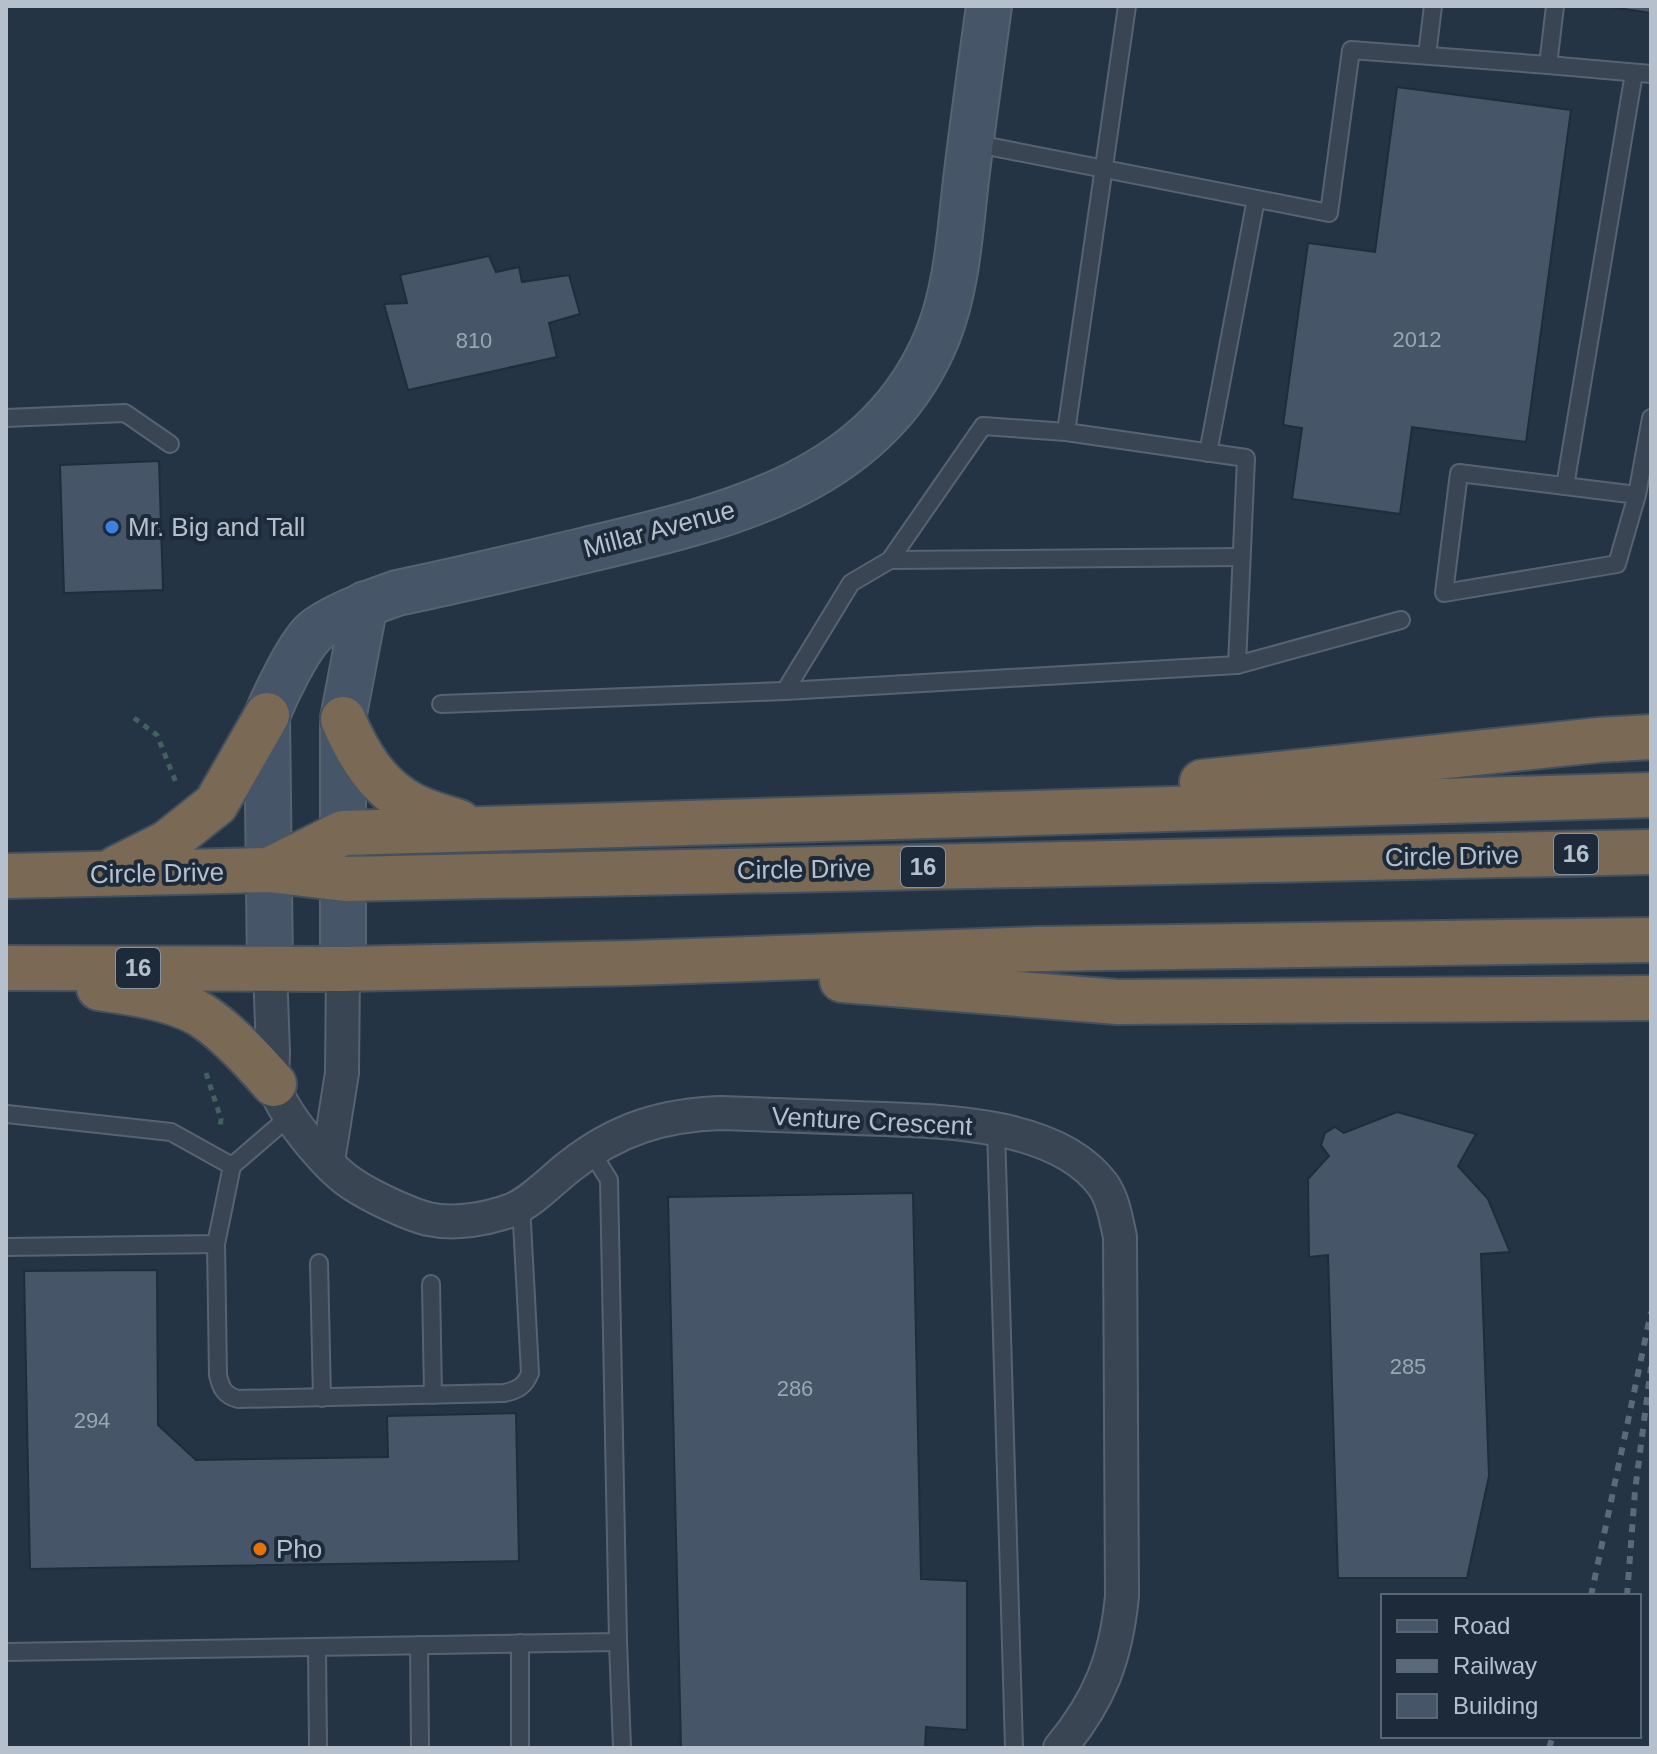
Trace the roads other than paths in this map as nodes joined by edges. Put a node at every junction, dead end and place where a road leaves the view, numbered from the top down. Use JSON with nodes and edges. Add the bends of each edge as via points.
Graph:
{"nodes":[{"id":1,"x":989,"y":6,"type":"edge"},
{"id":2,"x":1127,"y":6,"type":"edge"},
{"id":3,"x":1433,"y":6,"type":"edge"},
{"id":4,"x":1555,"y":6,"type":"edge"},
{"id":5,"x":1427,"y":55,"type":"junction"},
{"id":6,"x":1548,"y":65,"type":"junction"},
{"id":7,"x":1643,"y":73,"type":"edge"},
{"id":8,"x":970,"y":142,"type":"junction"},
{"id":9,"x":1104,"y":168,"type":"junction"},
{"id":10,"x":1256,"y":199,"type":"junction"},
{"id":11,"x":6,"y":418,"type":"edge"},
{"id":12,"x":1651,"y":418,"type":"edge"},
{"id":13,"x":1066,"y":432,"type":"junction"},
{"id":14,"x":170,"y":444,"type":"dead end"},
{"id":15,"x":1208,"y":453,"type":"junction"},
{"id":16,"x":1565,"y":486,"type":"junction"},
{"id":17,"x":1637,"y":495,"type":"junction"},
{"id":18,"x":1241,"y":557,"type":"junction"},
{"id":19,"x":890,"y":560,"type":"junction"},
{"id":20,"x":365,"y":604,"type":"junction"},
{"id":21,"x":1401,"y":620,"type":"dead end"},
{"id":22,"x":1237,"y":665,"type":"junction"},
{"id":23,"x":785,"y":691,"type":"junction"},
{"id":24,"x":441,"y":704,"type":"dead end"},
{"id":25,"x":267,"y":715,"type":"junction"},
{"id":26,"x":343,"y":719,"type":"junction"},
{"id":27,"x":1651,"y":737,"type":"edge"},
{"id":28,"x":1651,"y":795,"type":"edge"},
{"id":29,"x":865,"y":818,"type":"junction"},
{"id":30,"x":473,"y":827,"type":"junction"},
{"id":31,"x":343,"y":833,"type":"junction"},
{"id":32,"x":1651,"y":852,"type":"edge"},
{"id":33,"x":269,"y":870,"type":"junction"},
{"id":34,"x":105,"y":874,"type":"junction"},
{"id":35,"x":6,"y":876,"type":"edge"},
{"id":36,"x":345,"y":879,"type":"junction"},
{"id":37,"x":1651,"y":940,"type":"edge"},
{"id":38,"x":632,"y":963,"type":"junction"},
{"id":39,"x":270,"y":968,"type":"junction"},
{"id":40,"x":343,"y":969,"type":"junction"},
{"id":41,"x":6,"y":970,"type":"edge"},
{"id":42,"x":1651,"y":998,"type":"edge"},
{"id":43,"x":1519,"y":999,"type":"junction"},
{"id":44,"x":1651,"y":1016,"type":"edge"},
{"id":45,"x":282,"y":1100,"type":"junction"},
{"id":46,"x":7,"y":1114,"type":"edge"},
{"id":47,"x":996,"y":1129,"type":"junction"},
{"id":48,"x":591,"y":1151,"type":"junction"},
{"id":49,"x":328,"y":1161,"type":"junction"},
{"id":50,"x":225,"y":1163,"type":"junction"},
{"id":51,"x":521,"y":1204,"type":"junction"},
{"id":52,"x":216,"y":1244,"type":"junction"},
{"id":53,"x":6,"y":1247,"type":"edge"},
{"id":54,"x":319,"y":1263,"type":"dead end"},
{"id":55,"x":431,"y":1284,"type":"dead end"},
{"id":56,"x":433,"y":1395,"type":"junction"},
{"id":57,"x":322,"y":1398,"type":"junction"},
{"id":58,"x":618,"y":1642,"type":"junction"},
{"id":59,"x":520,"y":1643,"type":"junction"},
{"id":60,"x":419,"y":1645,"type":"junction"},
{"id":61,"x":317,"y":1647,"type":"junction"},
{"id":62,"x":6,"y":1652,"type":"edge"},
{"id":63,"x":318,"y":1748,"type":"edge"},
{"id":64,"x":420,"y":1748,"type":"edge"},
{"id":65,"x":520,"y":1748,"type":"edge"},
{"id":66,"x":622,"y":1748,"type":"edge"},
{"id":67,"x":1014,"y":1748,"type":"edge"},
{"id":68,"x":1060,"y":1748,"type":"edge"}],
"edges":[{"from":1,"to":8,"type":"street","name":"Millar Avenue"},
{"from":2,"to":9,"type":"lane"},
{"from":3,"to":5,"type":"lane"},
{"from":4,"to":6,"type":"lane"},
{"from":5,"to":6,"type":"lane"},
{"from":5,"to":10,"type":"lane","via":[[1351,50],[1329,213]]},
{"from":6,"to":7,"type":"lane"},
{"from":7,"to":16,"type":"lane"},
{"from":8,"to":9,"type":"lane"},
{"from":8,"to":20,"type":"street","name":"Millar Avenue","via":[[955,272],[938,335],[910,387],[876,428],[833,465],[713,519]]},
{"from":9,"to":10,"type":"lane"},
{"from":9,"to":13,"type":"lane"},
{"from":10,"to":15,"type":"lane"},
{"from":11,"to":14,"type":"lane","via":[[125,413]]},
{"from":12,"to":17,"type":"lane"},
{"from":13,"to":15,"type":"lane"},
{"from":13,"to":19,"type":"lane","via":[[983,426]]},
{"from":15,"to":18,"type":"lane","via":[[1246,458]]},
{"from":16,"to":17,"type":"lane"},
{"from":16,"to":17,"type":"lane","via":[[1459,473],[1444,593],[1617,564]]},
{"from":18,"to":19,"type":"lane"},
{"from":18,"to":22,"type":"lane"},
{"from":19,"to":23,"type":"lane","via":[[851,583]]},
{"from":20,"to":25,"type":"street","name":"Millar Avenue","via":[[313,633]]},
{"from":20,"to":26,"type":"street"},
{"from":21,"to":22,"type":"lane"},
{"from":22,"to":23,"type":"lane"},
{"from":23,"to":24,"type":"lane"},
{"from":25,"to":33,"type":"street","name":"Millar Avenue"},
{"from":25,"to":34,"type":"highway","via":[[216,804],[167,843]]},
{"from":26,"to":30,"type":"highway","via":[[371,773],[411,805]]},
{"from":26,"to":31,"type":"street"},
{"from":27,"to":29,"type":"highway"},
{"from":28,"to":29,"type":"highway"},
{"from":29,"to":30,"type":"highway"},
{"from":30,"to":31,"type":"highway"},
{"from":31,"to":33,"type":"highway"},
{"from":31,"to":36,"type":"street"},
{"from":32,"to":36,"type":"highway","name":"Circle Drive","number":"16"},
{"from":33,"to":34,"type":"highway","name":"Circle Drive","number":"16"},
{"from":33,"to":36,"type":"highway","name":"Circle Drive","number":"16"},
{"from":33,"to":39,"type":"street","name":"Millar Avenue"},
{"from":34,"to":35,"type":"highway","name":"Circle Drive","number":"16"},
{"from":36,"to":40,"type":"street"},
{"from":37,"to":38,"type":"highway","number":"16","via":[[1039,949]]},
{"from":38,"to":40,"type":"highway","number":"16"},
{"from":38,"to":43,"type":"highway","via":[[1118,1002]]},
{"from":39,"to":40,"type":"highway","number":"16"},
{"from":39,"to":41,"type":"highway","number":"16"},
{"from":39,"to":45,"type":"street"},
{"from":40,"to":49,"type":"street","via":[[342,1073]]},
{"from":41,"to":45,"type":"highway","via":[[154,997],[196,1013],[251,1057]]},
{"from":42,"to":43,"type":"highway"},
{"from":43,"to":44,"type":"highway"},
{"from":45,"to":49,"type":"street","name":"Venture Crescent","via":[[304,1137]]},
{"from":45,"to":50,"type":"lane"},
{"from":46,"to":50,"type":"lane","via":[[171,1132]]},
{"from":47,"to":48,"type":"street","name":"Venture Crescent","via":[[934,1121],[721,1113],[661,1119]]},
{"from":47,"to":67,"type":"lane"},
{"from":47,"to":68,"type":"street","name":"Venture Crescent","via":[[1057,1149],[1082,1164],[1103,1185],[1120,1237],[1119,1624],[1114,1653],[1092,1705]]},
{"from":48,"to":51,"type":"street","name":"Venture Crescent"},
{"from":48,"to":58,"type":"lane","via":[[609,1180]]},
{"from":49,"to":51,"type":"street","name":"Venture Crescent","via":[[350,1183],[430,1219],[488,1217]]},
{"from":50,"to":52,"type":"lane"},
{"from":51,"to":56,"type":"lane","via":[[530,1373],[526,1383],[504,1393]]},
{"from":52,"to":53,"type":"lane"},
{"from":52,"to":57,"type":"lane","via":[[221,1387],[238,1399]]},
{"from":54,"to":57,"type":"lane"},
{"from":55,"to":56,"type":"lane"},
{"from":56,"to":57,"type":"lane"},
{"from":58,"to":59,"type":"lane"},
{"from":58,"to":66,"type":"lane"},
{"from":59,"to":60,"type":"lane"},
{"from":59,"to":65,"type":"lane"},
{"from":60,"to":61,"type":"lane"},
{"from":60,"to":64,"type":"lane"},
{"from":61,"to":62,"type":"lane"},
{"from":61,"to":63,"type":"lane"}]}
